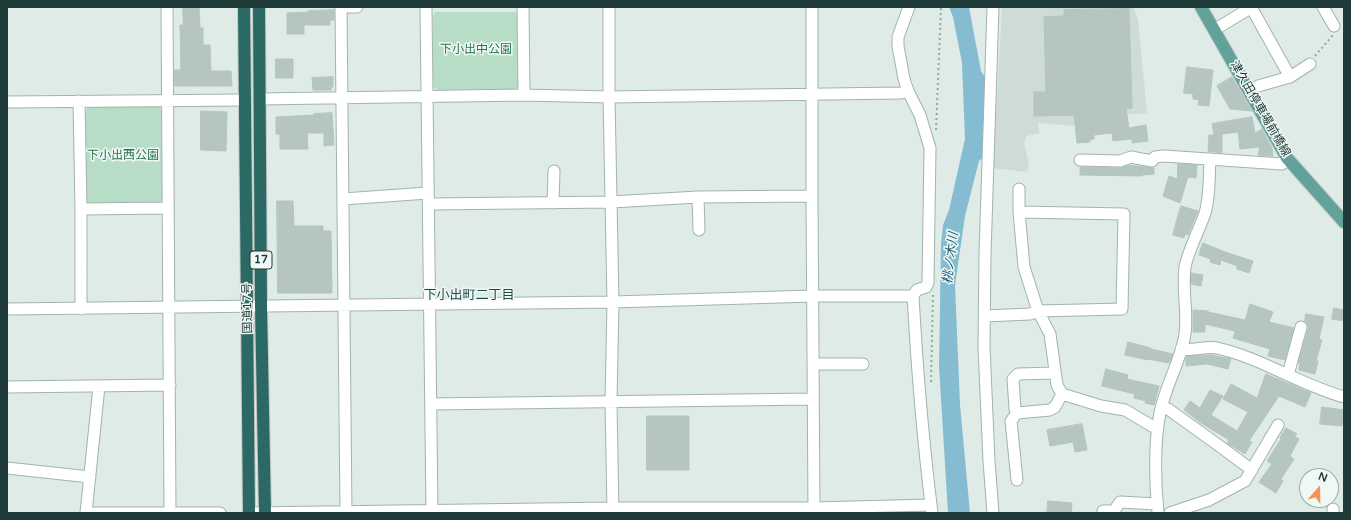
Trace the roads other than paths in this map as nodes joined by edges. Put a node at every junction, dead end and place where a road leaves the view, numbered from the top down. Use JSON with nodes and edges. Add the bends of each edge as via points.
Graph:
{"nodes":[{"id":1,"x":167,"y":7,"type":"edge"},
{"id":2,"x":244,"y":7,"type":"edge"},
{"id":3,"x":259,"y":7,"type":"edge"},
{"id":4,"x":341,"y":7,"type":"edge"},
{"id":5,"x":357,"y":7,"type":"edge"},
{"id":6,"x":426,"y":7,"type":"edge"},
{"id":7,"x":523,"y":7,"type":"edge"},
{"id":8,"x":609,"y":7,"type":"edge"},
{"id":9,"x":812,"y":7,"type":"edge"},
{"id":10,"x":909,"y":7,"type":"edge"},
{"id":11,"x":993,"y":7,"type":"edge"},
{"id":12,"x":1201,"y":7,"type":"edge"},
{"id":13,"x":1252,"y":7,"type":"edge"},
{"id":14,"x":1323,"y":7,"type":"edge"},
{"id":15,"x":1334,"y":26,"type":"road end"},
{"id":16,"x":1214,"y":30,"type":"junction"},
{"id":17,"x":1310,"y":64,"type":"road end"},
{"id":18,"x":1290,"y":77,"type":"junction"},
{"id":19,"x":1248,"y":90,"type":"junction"},
{"id":20,"x":908,"y":91,"type":"junction"},
{"id":21,"x":524,"y":95,"type":"junction"},
{"id":22,"x":812,"y":95,"type":"junction"},
{"id":23,"x":428,"y":97,"type":"junction"},
{"id":24,"x":609,"y":97,"type":"junction"},
{"id":25,"x":341,"y":98,"type":"junction"},
{"id":26,"x":260,"y":99,"type":"junction"},
{"id":27,"x":168,"y":100,"type":"junction"},
{"id":28,"x":245,"y":100,"type":"junction"},
{"id":29,"x":79,"y":101,"type":"junction"},
{"id":30,"x":7,"y":102,"type":"edge"},
{"id":31,"x":1210,"y":158,"type":"junction"},
{"id":32,"x":1287,"y":158,"type":"junction"},
{"id":33,"x":1080,"y":160,"type":"dead end"},
{"id":34,"x":554,"y":171,"type":"dead end"},
{"id":35,"x":1019,"y":189,"type":"dead end"},
{"id":36,"x":812,"y":196,"type":"junction"},
{"id":37,"x":698,"y":197,"type":"junction"},
{"id":38,"x":428,"y":198,"type":"junction"},
{"id":39,"x":343,"y":199,"type":"junction"},
{"id":40,"x":611,"y":202,"type":"junction"},
{"id":41,"x":553,"y":203,"type":"junction"},
{"id":42,"x":168,"y":208,"type":"junction"},
{"id":43,"x":81,"y":209,"type":"junction"},
{"id":44,"x":1019,"y":212,"type":"junction"},
{"id":45,"x":1344,"y":222,"type":"edge"},
{"id":46,"x":699,"y":230,"type":"dead end"},
{"id":47,"x":813,"y":296,"type":"junction"},
{"id":48,"x":913,"y":296,"type":"junction"},
{"id":49,"x":613,"y":302,"type":"junction"},
{"id":50,"x":345,"y":305,"type":"junction"},
{"id":51,"x":430,"y":305,"type":"junction"},
{"id":52,"x":262,"y":306,"type":"junction"},
{"id":53,"x":247,"y":307,"type":"junction"},
{"id":54,"x":169,"y":308,"type":"junction"},
{"id":55,"x":81,"y":309,"type":"junction"},
{"id":56,"x":7,"y":310,"type":"edge"},
{"id":57,"x":1038,"y":311,"type":"junction"},
{"id":58,"x":984,"y":316,"type":"junction"},
{"id":59,"x":1300,"y":327,"type":"dead end"},
{"id":60,"x":1181,"y":349,"type":"junction"},
{"id":61,"x":813,"y":364,"type":"junction"},
{"id":62,"x":863,"y":364,"type":"dead end"},
{"id":63,"x":1055,"y":372,"type":"junction"},
{"id":64,"x":1288,"y":374,"type":"junction"},
{"id":65,"x":170,"y":385,"type":"junction"},
{"id":66,"x":99,"y":386,"type":"junction"},
{"id":67,"x":7,"y":387,"type":"edge"},
{"id":68,"x":1062,"y":394,"type":"junction"},
{"id":69,"x":1344,"y":397,"type":"edge"},
{"id":70,"x":813,"y":399,"type":"junction"},
{"id":71,"x":611,"y":402,"type":"junction"},
{"id":72,"x":431,"y":404,"type":"junction"},
{"id":73,"x":1162,"y":407,"type":"junction"},
{"id":74,"x":1017,"y":413,"type":"junction"},
{"id":75,"x":1278,"y":425,"type":"dead end"},
{"id":76,"x":1158,"y":427,"type":"junction"},
{"id":77,"x":7,"y":468,"type":"edge"},
{"id":78,"x":1252,"y":470,"type":"junction"},
{"id":79,"x":90,"y":477,"type":"junction"},
{"id":80,"x":1017,"y":480,"type":"dead end"},
{"id":81,"x":900,"y":509,"type":"edge"},
{"id":82,"x":932,"y":509,"type":"edge"},
{"id":83,"x":1158,"y":509,"type":"edge"},
{"id":84,"x":613,"y":511,"type":"edge"},
{"id":85,"x":814,"y":511,"type":"edge"},
{"id":86,"x":86,"y":512,"type":"edge"},
{"id":87,"x":432,"y":512,"type":"edge"},
{"id":88,"x":170,"y":513,"type":"edge"},
{"id":89,"x":220,"y":513,"type":"edge"},
{"id":90,"x":250,"y":513,"type":"edge"},
{"id":91,"x":265,"y":513,"type":"edge"},
{"id":92,"x":346,"y":513,"type":"edge"},
{"id":93,"x":993,"y":513,"type":"edge"},
{"id":94,"x":1103,"y":513,"type":"edge"},
{"id":95,"x":1170,"y":513,"type":"edge"}],
"edges":[{"from":1,"to":27,"type":"street"},
{"from":2,"to":28,"type":"highway","name":"国道17号","number":"17"},
{"from":3,"to":26,"type":"highway","name":"国道17号","number":"17"},
{"from":4,"to":5,"type":"street"},
{"from":4,"to":25,"type":"street"},
{"from":6,"to":23,"type":"street"},
{"from":7,"to":21,"type":"street"},
{"from":8,"to":24,"type":"street"},
{"from":9,"to":22,"type":"street"},
{"from":10,"to":20,"type":"street","via":[[898,41]]},
{"from":11,"to":58,"type":"street"},
{"from":12,"to":16,"type":"main road","name":"津久田停車場前橋線"},
{"from":13,"to":16,"type":"street"},
{"from":13,"to":18,"type":"street"},
{"from":14,"to":15,"type":"street"},
{"from":16,"to":19,"type":"main road","name":"津久田停車場前橋線"},
{"from":17,"to":18,"type":"street"},
{"from":18,"to":19,"type":"street"},
{"from":19,"to":32,"type":"main road","name":"津久田停車場前橋線"},
{"from":20,"to":22,"type":"street"},
{"from":20,"to":48,"type":"street","via":[[920,115],[930,148],[928,283],[926,287],[914,292]]},
{"from":21,"to":23,"type":"street"},
{"from":21,"to":24,"type":"street"},
{"from":22,"to":24,"type":"street"},
{"from":22,"to":36,"type":"street"},
{"from":23,"to":25,"type":"street"},
{"from":23,"to":38,"type":"street"},
{"from":24,"to":40,"type":"street"},
{"from":25,"to":26,"type":"street"},
{"from":25,"to":39,"type":"street"},
{"from":26,"to":52,"type":"highway","name":"国道17号","number":"17"},
{"from":27,"to":28,"type":"street"},
{"from":27,"to":29,"type":"street"},
{"from":27,"to":42,"type":"street"},
{"from":28,"to":53,"type":"highway","name":"国道17号","number":"17"},
{"from":29,"to":30,"type":"street"},
{"from":29,"to":43,"type":"street"},
{"from":31,"to":32,"type":"street","via":[[1282,164]]},
{"from":31,"to":33,"type":"street","via":[[1164,156],[1155,157],[1152,161],[1131,157],[1120,161]]},
{"from":31,"to":60,"type":"street","via":[[1206,208],[1189,252],[1184,276],[1185,335]]},
{"from":32,"to":45,"type":"main road","name":"津久田停車場前橋線"},
{"from":34,"to":41,"type":"street"},
{"from":35,"to":44,"type":"street"},
{"from":36,"to":37,"type":"street"},
{"from":36,"to":47,"type":"street"},
{"from":37,"to":40,"type":"street"},
{"from":37,"to":46,"type":"street"},
{"from":38,"to":39,"type":"street"},
{"from":38,"to":41,"type":"street"},
{"from":38,"to":51,"type":"street"},
{"from":39,"to":50,"type":"street"},
{"from":40,"to":41,"type":"street"},
{"from":40,"to":49,"type":"street"},
{"from":42,"to":43,"type":"street"},
{"from":42,"to":54,"type":"street"},
{"from":43,"to":55,"type":"street"},
{"from":44,"to":57,"type":"street","via":[[1024,267]]},
{"from":44,"to":57,"type":"street","via":[[1124,214],[1122,309]]},
{"from":47,"to":48,"type":"street"},
{"from":47,"to":49,"type":"street"},
{"from":47,"to":61,"type":"street"},
{"from":48,"to":82,"type":"street","via":[[917,366]]},
{"from":49,"to":51,"type":"street"},
{"from":49,"to":71,"type":"street"},
{"from":50,"to":51,"type":"street"},
{"from":50,"to":52,"type":"street"},
{"from":50,"to":92,"type":"street"},
{"from":51,"to":72,"type":"street"},
{"from":52,"to":53,"type":"street"},
{"from":52,"to":91,"type":"highway","name":"国道17号","number":"17"},
{"from":53,"to":54,"type":"street"},
{"from":53,"to":90,"type":"highway","name":"国道17号","number":"17"},
{"from":54,"to":55,"type":"street"},
{"from":54,"to":65,"type":"street"},
{"from":55,"to":56,"type":"street"},
{"from":57,"to":58,"type":"street","via":[[1030,314]]},
{"from":57,"to":63,"type":"street","via":[[1050,334]]},
{"from":58,"to":93,"type":"street"},
{"from":59,"to":64,"type":"street"},
{"from":60,"to":64,"type":"street","via":[[1217,348],[1256,360]]},
{"from":60,"to":73,"type":"street"},
{"from":61,"to":62,"type":"street"},
{"from":61,"to":70,"type":"street"},
{"from":63,"to":68,"type":"street","via":[[1057,385]]},
{"from":63,"to":74,"type":"street","via":[[1018,374],[1013,379],[1014,409]]},
{"from":64,"to":69,"type":"street","via":[[1321,390]]},
{"from":65,"to":66,"type":"street"},
{"from":65,"to":88,"type":"street"},
{"from":66,"to":67,"type":"street"},
{"from":66,"to":79,"type":"street"},
{"from":68,"to":74,"type":"street","via":[[1055,407],[1050,410]]},
{"from":68,"to":76,"type":"street","via":[[1101,406],[1125,410]]},
{"from":70,"to":71,"type":"street"},
{"from":70,"to":85,"type":"street"},
{"from":71,"to":72,"type":"street"},
{"from":71,"to":84,"type":"street"},
{"from":72,"to":87,"type":"street"},
{"from":73,"to":76,"type":"street"},
{"from":73,"to":78,"type":"street"},
{"from":74,"to":80,"type":"street","via":[[1011,421]]},
{"from":75,"to":78,"type":"street"},
{"from":76,"to":83,"type":"street"},
{"from":77,"to":79,"type":"street"},
{"from":78,"to":95,"type":"street","via":[[1245,481],[1209,500]]},
{"from":79,"to":86,"type":"street"},
{"from":81,"to":82,"type":"street"},
{"from":81,"to":85,"type":"street"},
{"from":83,"to":94,"type":"street","via":[[1120,502],[1114,511]]},
{"from":84,"to":85,"type":"street"},
{"from":84,"to":87,"type":"street"},
{"from":86,"to":88,"type":"street"},
{"from":87,"to":92,"type":"street"},
{"from":88,"to":89,"type":"street"},
{"from":90,"to":91,"type":"street"},
{"from":91,"to":92,"type":"street"}]}
